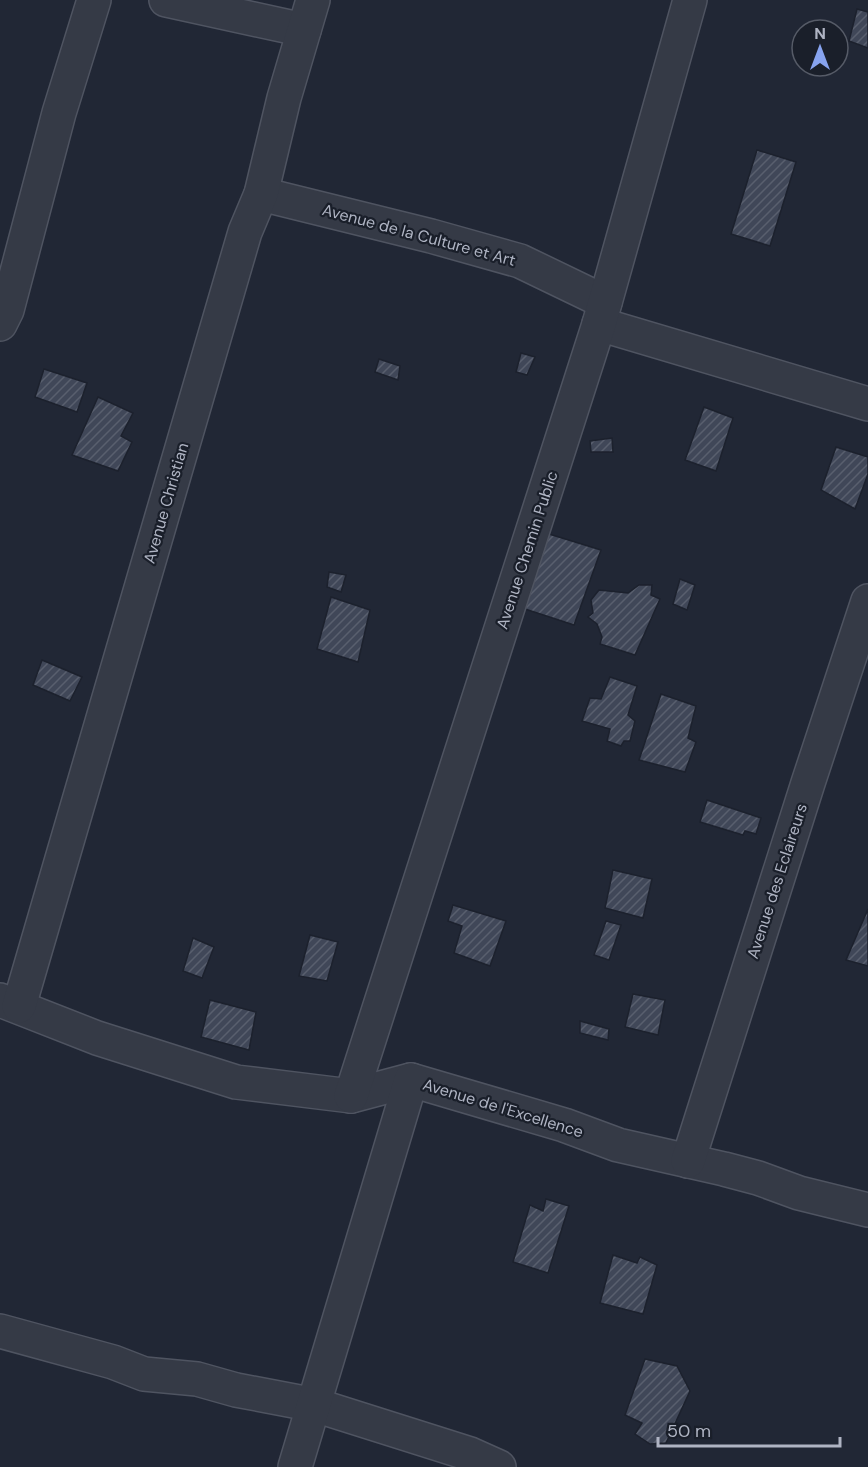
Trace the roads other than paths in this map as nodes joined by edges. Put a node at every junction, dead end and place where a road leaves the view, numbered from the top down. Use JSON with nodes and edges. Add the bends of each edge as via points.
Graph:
{"nodes":[{"id":1,"x":94,"y":0,"type":"edge"},
{"id":2,"x":166,"y":0,"type":"edge"},
{"id":3,"x":690,"y":0,"type":"edge"},
{"id":4,"x":309,"y":15,"type":"edge"},
{"id":5,"x":261,"y":194,"type":"junction"},
{"id":6,"x":602,"y":313,"type":"junction"},
{"id":7,"x":0,"y":324,"type":"edge"},
{"id":8,"x":868,"y":404,"type":"edge"},
{"id":9,"x":868,"y":601,"type":"edge"},
{"id":10,"x":9,"y":1003,"type":"edge"},
{"id":11,"x":411,"y":1080,"type":"junction"},
{"id":12,"x":351,"y":1096,"type":"junction"},
{"id":13,"x":688,"y":1161,"type":"junction"},
{"id":14,"x":868,"y":1210,"type":"edge"},
{"id":15,"x":0,"y":1331,"type":"edge"},
{"id":16,"x":315,"y":1405,"type":"junction"},
{"id":17,"x":296,"y":1467,"type":"edge"},
{"id":18,"x":499,"y":1467,"type":"edge"}],
"edges":[{"from":1,"to":7,"type":"street"},
{"from":2,"to":4,"type":"street"},
{"from":3,"to":6,"type":"street","name":"Avenue Chemin Public"},
{"from":4,"to":5,"type":"street","name":"Avenue Christian"},
{"from":5,"to":6,"type":"street","name":"Avenue de la Culture et Art","via":[[520,261]]},
{"from":5,"to":10,"type":"street","name":"Avenue Christian","via":[[242,242]]},
{"from":6,"to":8,"type":"street","name":"Avenue de la Culture et Art"},
{"from":6,"to":12,"type":"street","name":"Avenue Chemin Public"},
{"from":9,"to":13,"type":"street","name":"Avenue des Eclaireurs"},
{"from":10,"to":12,"type":"street","name":"Avenue de l'Excellence","via":[[96,1038],[236,1082]]},
{"from":11,"to":12,"type":"street","name":"Avenue de l'Excellence"},
{"from":11,"to":13,"type":"street","name":"Avenue de l'Excellence","via":[[618,1145]]},
{"from":11,"to":16,"type":"street"},
{"from":13,"to":14,"type":"street","name":"Avenue de l'Excellence"},
{"from":15,"to":16,"type":"street","via":[[144,1374],[197,1379]]},
{"from":16,"to":17,"type":"street"},
{"from":16,"to":18,"type":"street","via":[[470,1454]]}]}
